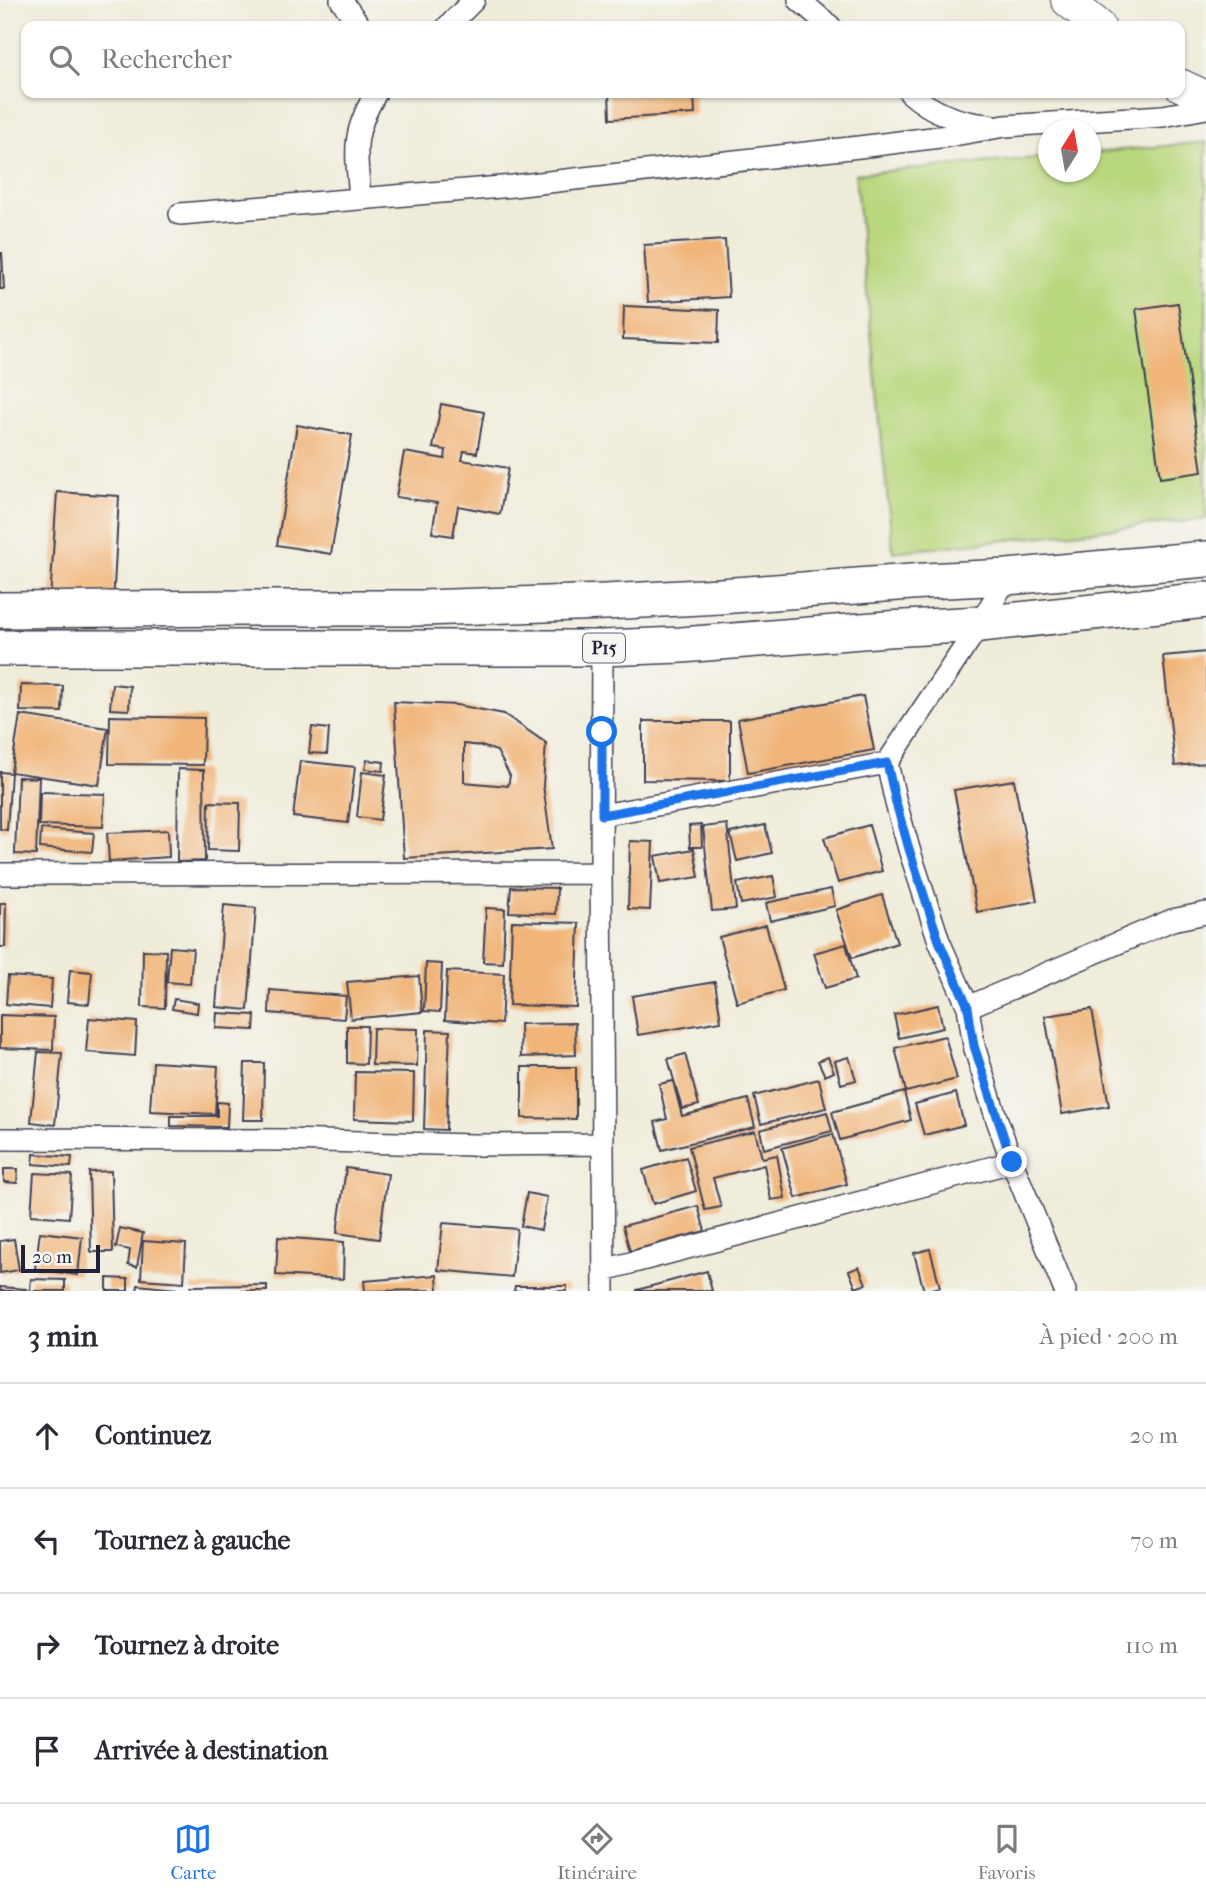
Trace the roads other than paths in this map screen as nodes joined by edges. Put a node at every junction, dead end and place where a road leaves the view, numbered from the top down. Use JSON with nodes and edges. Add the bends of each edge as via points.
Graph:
{"nodes":[{"id":1,"x":341,"y":0,"type":"edge"},
{"id":2,"x":474,"y":0,"type":"edge"},
{"id":3,"x":799,"y":0,"type":"edge"},
{"id":4,"x":1067,"y":0,"type":"edge"},
{"id":5,"x":356,"y":21,"type":"edge"},
{"id":6,"x":453,"y":21,"type":"edge"},
{"id":7,"x":824,"y":21,"type":"edge"},
{"id":8,"x":1093,"y":21,"type":"edge"},
{"id":9,"x":1185,"y":88,"type":"edge"},
{"id":10,"x":1206,"y":97,"type":"edge"},
{"id":11,"x":373,"y":98,"type":"edge"},
{"id":12,"x":916,"y":98,"type":"edge"},
{"id":13,"x":1206,"y":108,"type":"edge"},
{"id":14,"x":1005,"y":126,"type":"junction"},
{"id":15,"x":360,"y":197,"type":"junction"},
{"id":16,"x":180,"y":214,"type":"dead end"},
{"id":17,"x":1206,"y":559,"type":"edge"},
{"id":18,"x":1007,"y":577,"type":"junction"},
{"id":19,"x":1206,"y":600,"type":"edge"},
{"id":20,"x":0,"y":610,"type":"edge"},
{"id":21,"x":979,"y":624,"type":"junction"},
{"id":22,"x":0,"y":648,"type":"edge"},
{"id":23,"x":602,"y":648,"type":"junction"},
{"id":24,"x":887,"y":763,"type":"junction"},
{"id":25,"x":602,"y":815,"type":"junction"},
{"id":26,"x":601,"y":873,"type":"junction"},
{"id":27,"x":0,"y":874,"type":"edge"},
{"id":28,"x":1206,"y":913,"type":"edge"},
{"id":29,"x":968,"y":1007,"type":"junction"},
{"id":30,"x":0,"y":1139,"type":"edge"},
{"id":31,"x":603,"y":1144,"type":"junction"},
{"id":32,"x":1012,"y":1162,"type":"junction"},
{"id":33,"x":604,"y":1280,"type":"edge"},
{"id":34,"x":1065,"y":1291,"type":"edge"}],
"edges":[{"from":1,"to":5,"type":"street"},
{"from":2,"to":6,"type":"street"},
{"from":3,"to":7,"type":"street"},
{"from":4,"to":8,"type":"street"},
{"from":9,"to":10,"type":"street"},
{"from":11,"to":15,"type":"street","via":[[358,135]]},
{"from":12,"to":14,"type":"street","via":[[947,116]]},
{"from":13,"to":14,"type":"street","via":[[1163,116]]},
{"from":14,"to":15,"type":"street","via":[[513,186]]},
{"from":15,"to":16,"type":"street"},
{"from":17,"to":18,"type":"main road"},
{"from":18,"to":20,"type":"main road","via":[[553,604]]},
{"from":18,"to":21,"type":"street"},
{"from":19,"to":21,"type":"main road","number":"P15"},
{"from":21,"to":23,"type":"main road","number":"P15"},
{"from":21,"to":24,"type":"street"},
{"from":22,"to":23,"type":"main road","number":"P15"},
{"from":23,"to":25,"type":"street"},
{"from":24,"to":25,"type":"street"},
{"from":24,"to":29,"type":"street","via":[[939,941]]},
{"from":25,"to":26,"type":"street"},
{"from":26,"to":27,"type":"street"},
{"from":26,"to":31,"type":"street"},
{"from":28,"to":29,"type":"street","via":[[1172,920]]},
{"from":29,"to":32,"type":"street","via":[[974,1046]]},
{"from":30,"to":31,"type":"street"},
{"from":31,"to":33,"type":"street"},
{"from":32,"to":33,"type":"street"},
{"from":32,"to":34,"type":"street"}]}
